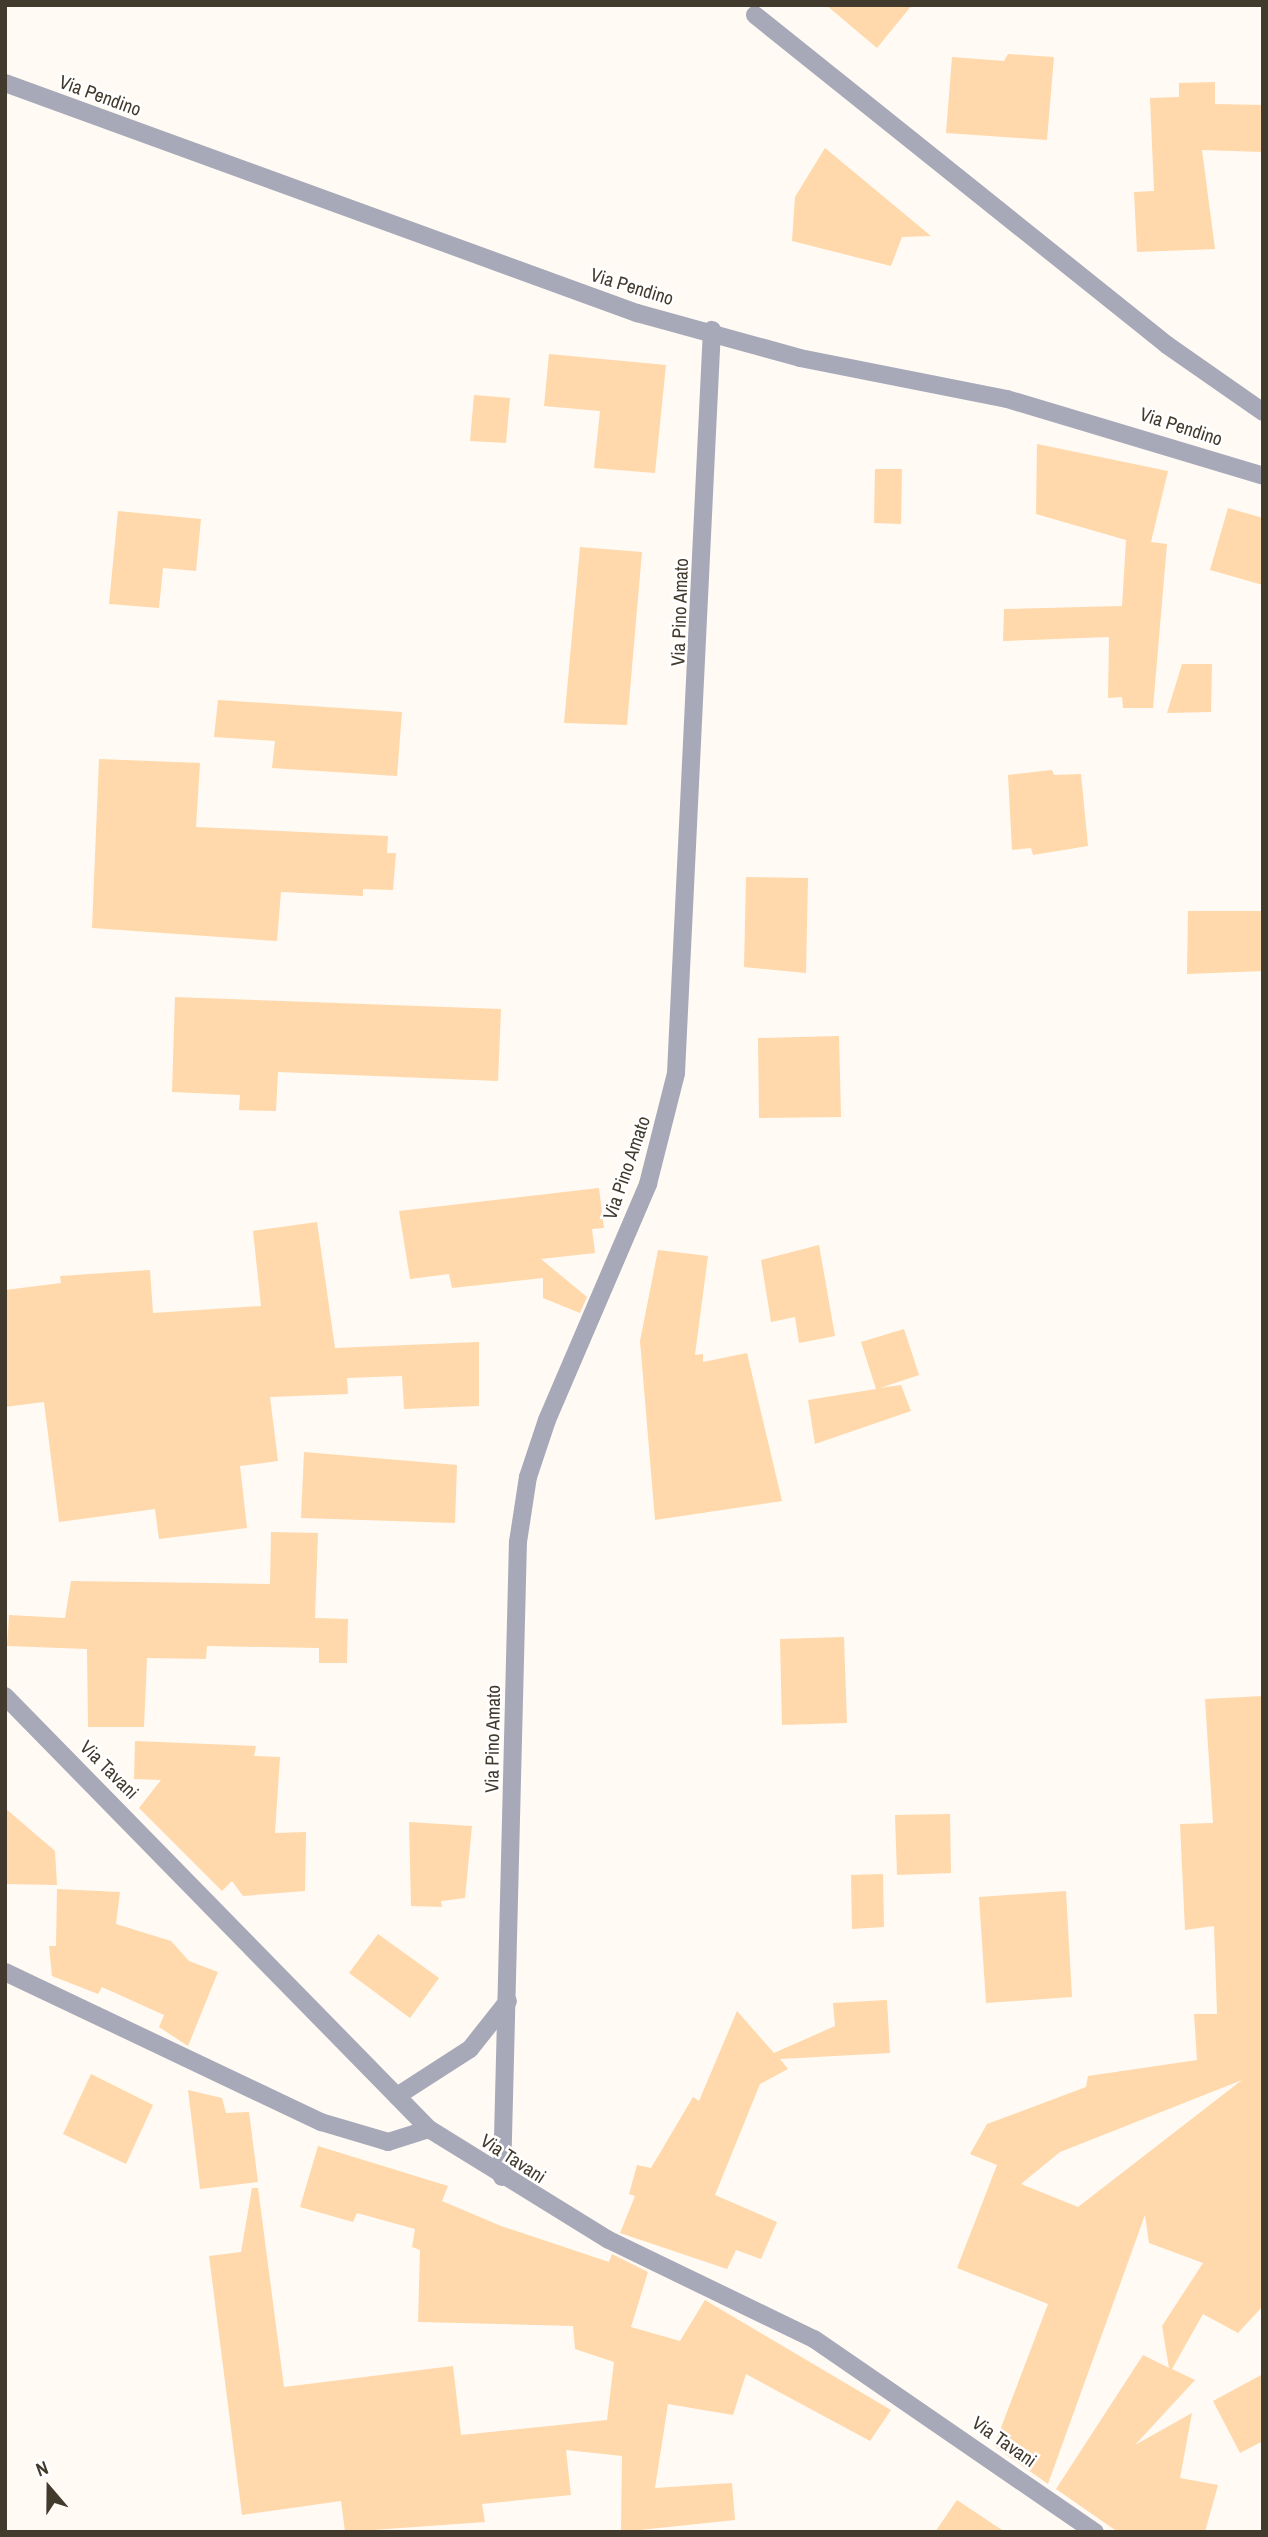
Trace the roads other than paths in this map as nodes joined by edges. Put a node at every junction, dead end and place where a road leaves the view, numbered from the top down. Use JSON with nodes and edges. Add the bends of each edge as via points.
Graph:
{"nodes":[{"id":1,"x":755,"y":15,"type":"dead end"},
{"id":2,"x":5,"y":83,"type":"edge"},
{"id":3,"x":712,"y":330,"type":"junction"},
{"id":4,"x":1263,"y":412,"type":"edge"},
{"id":5,"x":1263,"y":476,"type":"edge"},
{"id":6,"x":5,"y":1696,"type":"edge"},
{"id":7,"x":5,"y":1972,"type":"edge"},
{"id":8,"x":508,"y":2001,"type":"junction"},
{"id":9,"x":397,"y":2096,"type":"junction"},
{"id":10,"x":429,"y":2129,"type":"junction"},
{"id":11,"x":502,"y":2177,"type":"junction"},
{"id":12,"x":1095,"y":2532,"type":"edge"}],
"edges":[{"from":1,"to":4,"type":"street","via":[[1167,345]]},
{"from":2,"to":3,"type":"street","name":"Via Pendino","via":[[637,313]]},
{"from":3,"to":5,"type":"street","name":"Via Pendino","via":[[800,358],[1007,399]]},
{"from":3,"to":8,"type":"street","name":"Via Pino Amato","via":[[676,1073],[648,1184],[528,1476],[518,1542]]},
{"from":6,"to":9,"type":"street","name":"Via Tavani"},
{"from":7,"to":10,"type":"street","via":[[107,2026],[321,2122],[388,2142]]},
{"from":8,"to":9,"type":"street","via":[[470,2049]]},
{"from":8,"to":11,"type":"street","name":"Via Pino Amato"},
{"from":9,"to":10,"type":"street","name":"Via Tavani"},
{"from":10,"to":11,"type":"street","name":"Via Tavani"},
{"from":11,"to":12,"type":"street","name":"Via Tavani","via":[[609,2240],[814,2339]]}]}
